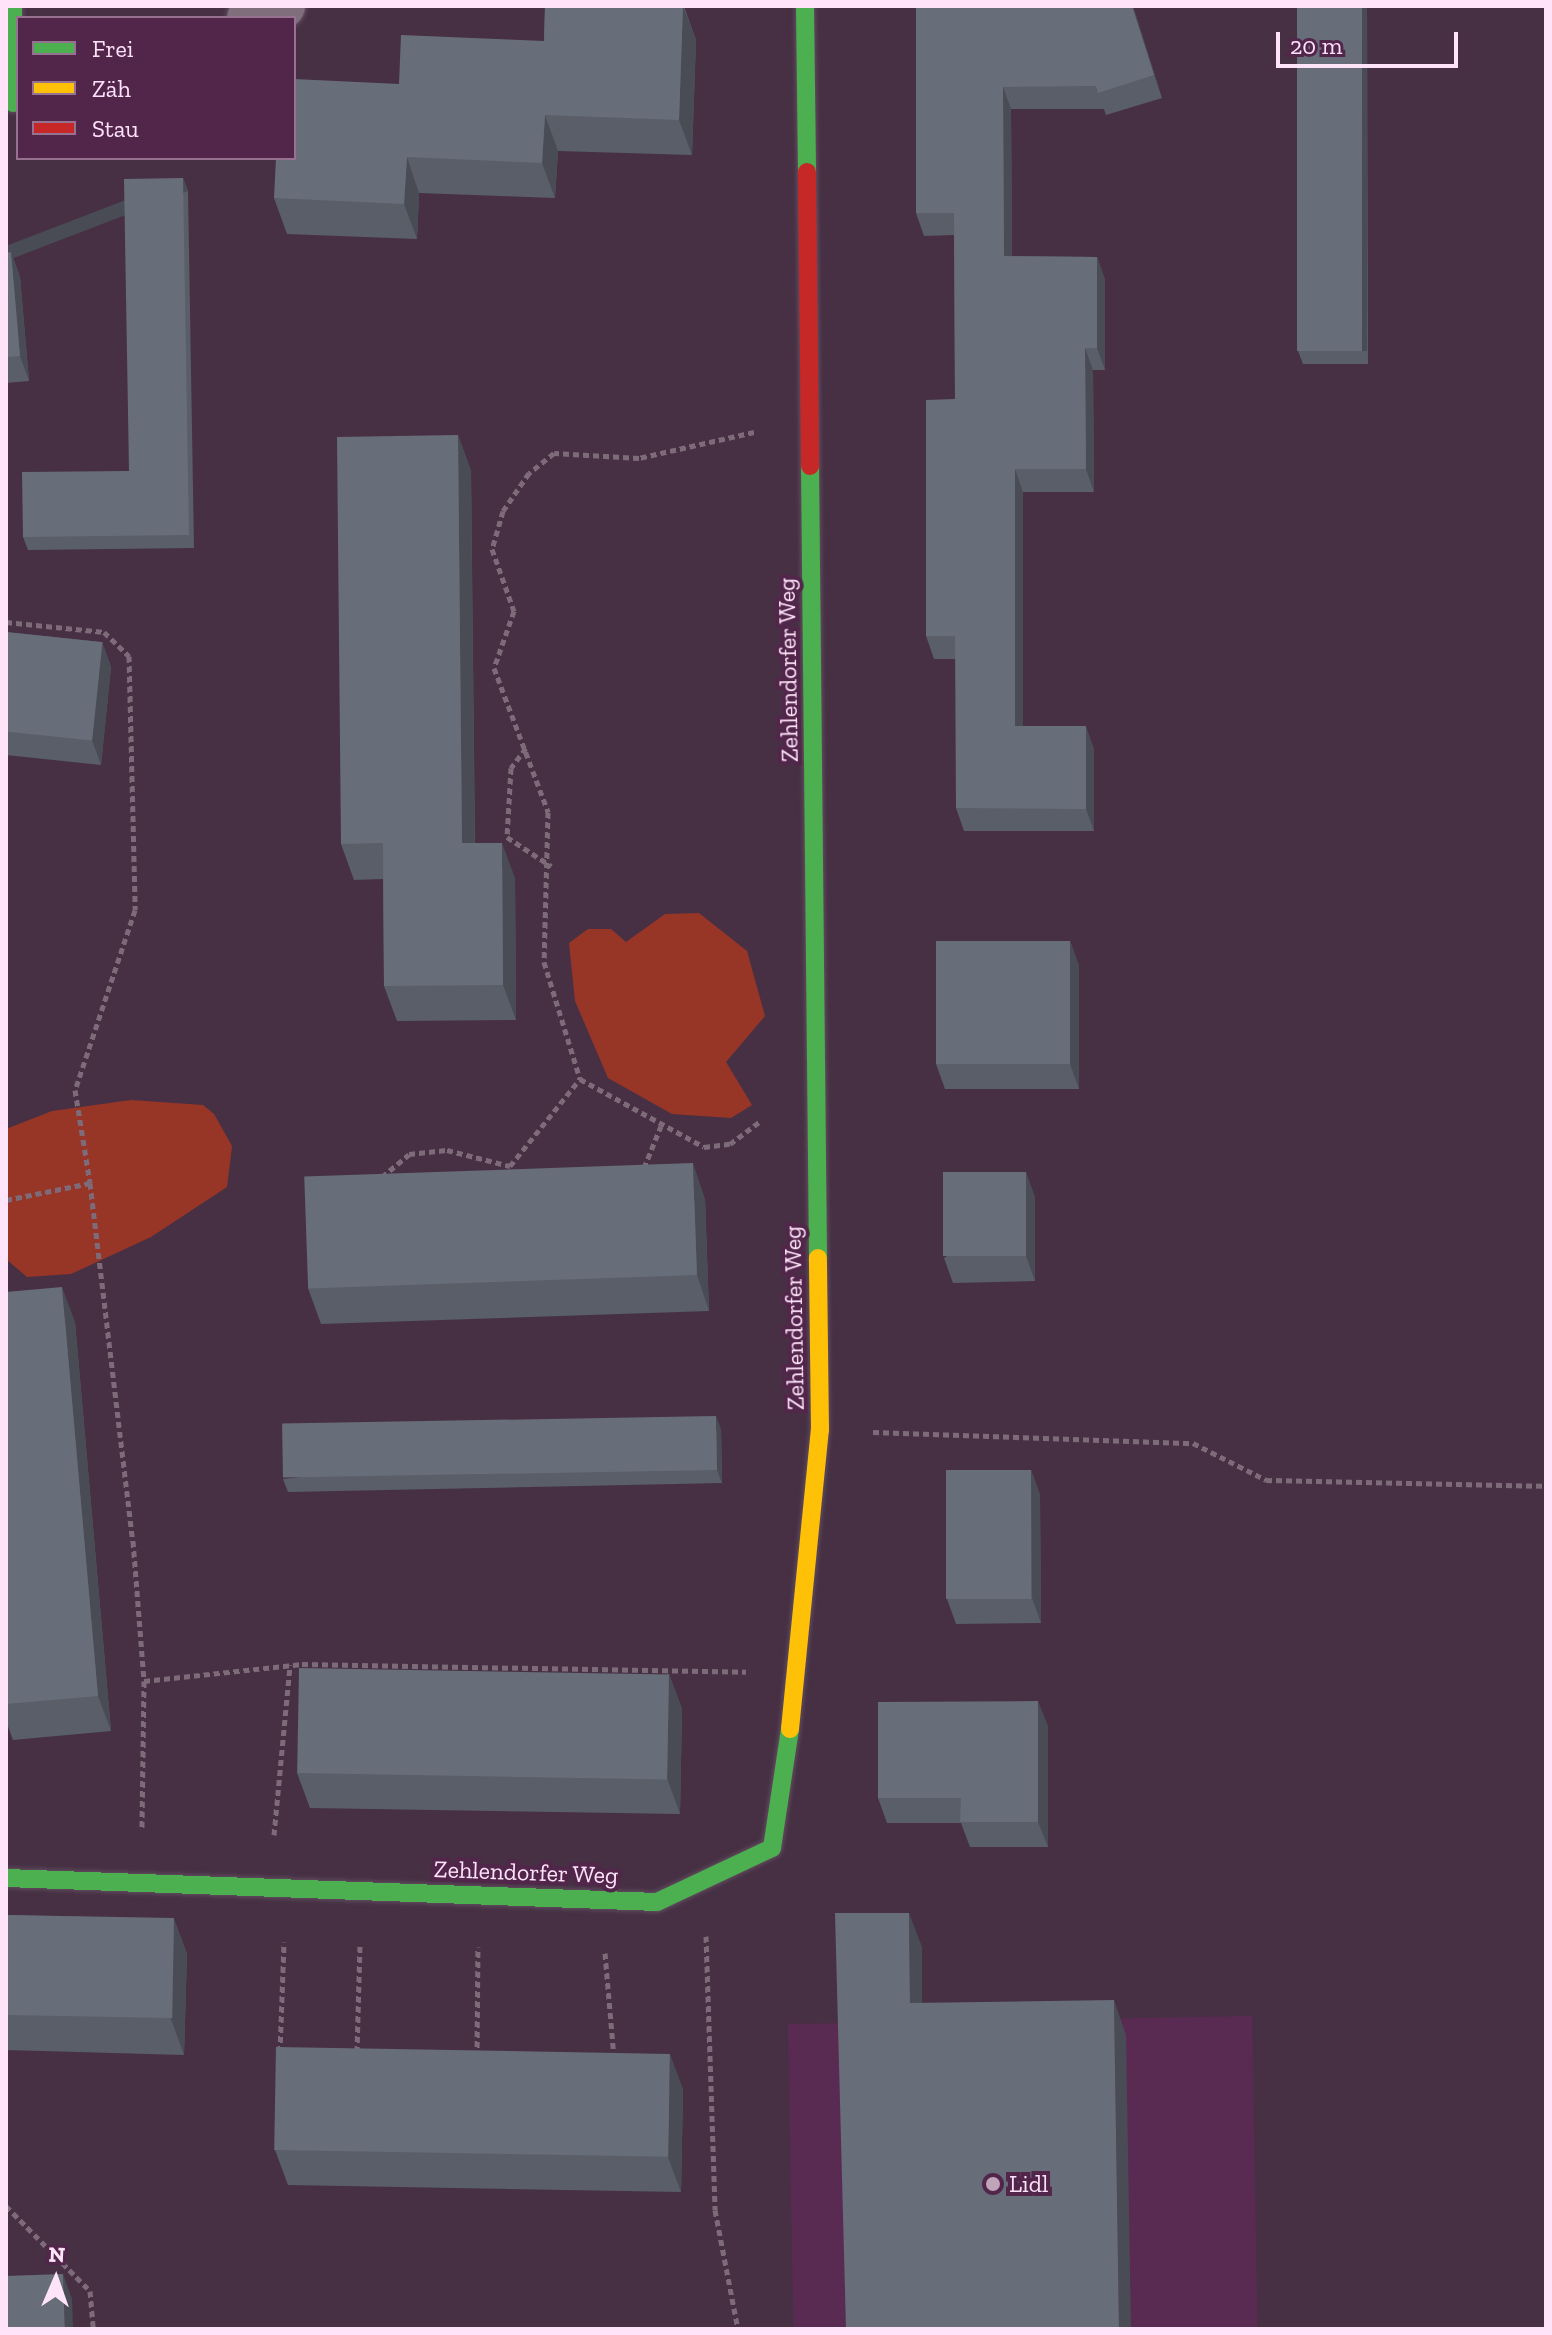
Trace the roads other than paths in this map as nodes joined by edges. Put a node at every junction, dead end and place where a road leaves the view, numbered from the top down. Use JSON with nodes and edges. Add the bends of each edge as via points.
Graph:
{"nodes":[{"id":1,"x":13,"y":6,"type":"edge"},
{"id":2,"x":283,"y":6,"type":"edge"},
{"id":3,"x":805,"y":6,"type":"edge"},
{"id":4,"x":255,"y":16,"type":"edge"},
{"id":5,"x":12,"y":103,"type":"edge"},
{"id":6,"x":6,"y":1878,"type":"edge"}],
"edges":[{"from":1,"to":5,"type":"street"},
{"from":2,"to":4,"type":"street"},
{"from":3,"to":6,"type":"street","name":"Zehlendorfer Weg","via":[[820,1430],[798,1673],[772,1848],[657,1902]]}]}
